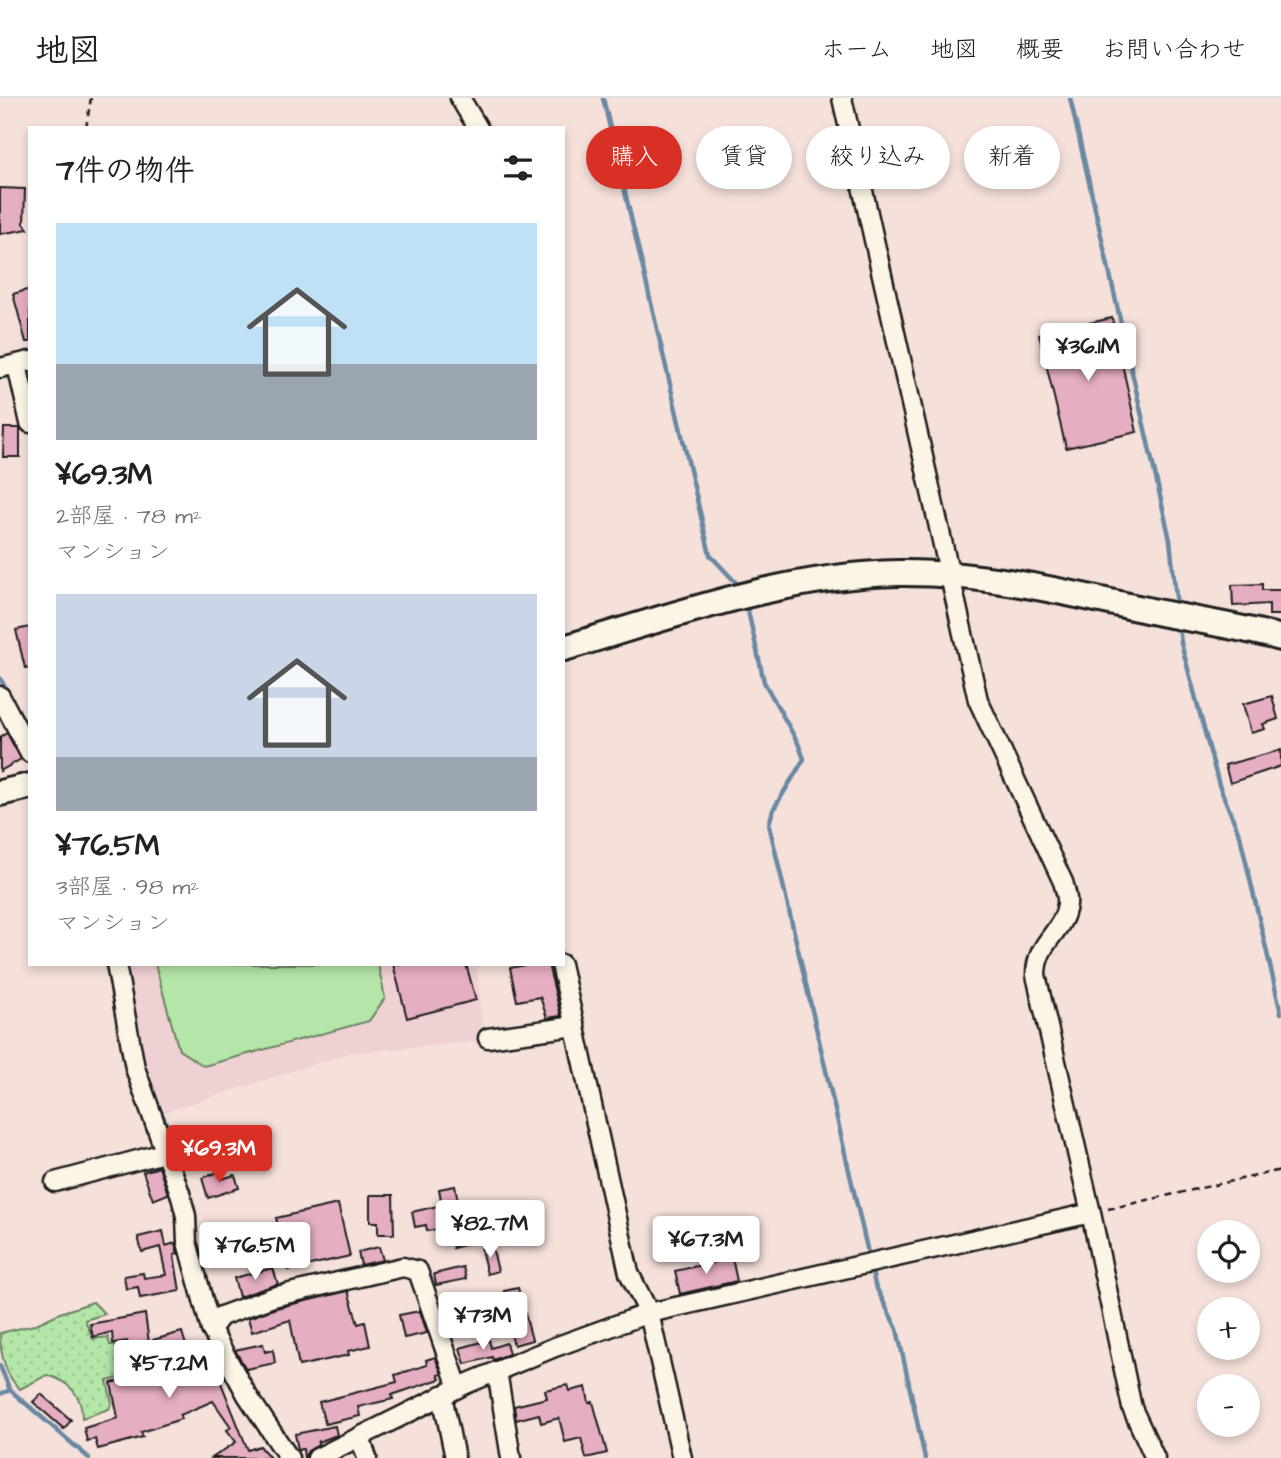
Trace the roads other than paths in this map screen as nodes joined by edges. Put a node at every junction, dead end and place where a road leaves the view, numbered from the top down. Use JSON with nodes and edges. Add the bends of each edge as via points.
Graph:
{"nodes":[{"id":1,"x":460,"y":98,"type":"edge"},
{"id":2,"x":842,"y":98,"type":"edge"},
{"id":3,"x":477,"y":126,"type":"edge"},
{"id":4,"x":16,"y":365,"type":"edge"},
{"id":5,"x":28,"y":415,"type":"edge"},
{"id":6,"x":950,"y":575,"type":"junction"},
{"id":7,"x":1281,"y":638,"type":"edge"},
{"id":8,"x":565,"y":648,"type":"edge"},
{"id":9,"x":0,"y":696,"type":"edge"},
{"id":10,"x":27,"y":741,"type":"edge"},
{"id":11,"x":28,"y":786,"type":"edge"},
{"id":12,"x":0,"y":793,"type":"edge"},
{"id":13,"x":116,"y":966,"type":"edge"},
{"id":14,"x":561,"y":966,"type":"edge"},
{"id":15,"x":575,"y":1026,"type":"junction"},
{"id":16,"x":488,"y":1038,"type":"dead end"},
{"id":17,"x":164,"y":1153,"type":"junction"},
{"id":18,"x":55,"y":1182,"type":"dead end"},
{"id":19,"x":1091,"y":1213,"type":"junction"},
{"id":20,"x":649,"y":1313,"type":"junction"},
{"id":21,"x":211,"y":1329,"type":"junction"},
{"id":22,"x":498,"y":1371,"type":"junction"},
{"id":23,"x":450,"y":1391,"type":"junction"},
{"id":24,"x":360,"y":1437,"type":"junction"},
{"id":25,"x":289,"y":1458,"type":"edge"},
{"id":26,"x":317,"y":1458,"type":"edge"},
{"id":27,"x":367,"y":1458,"type":"edge"},
{"id":28,"x":455,"y":1458,"type":"edge"},
{"id":29,"x":511,"y":1458,"type":"edge"},
{"id":30,"x":682,"y":1458,"type":"edge"},
{"id":31,"x":1155,"y":1458,"type":"edge"}],
"edges":[{"from":1,"to":3,"type":"street"},
{"from":2,"to":6,"type":"street"},
{"from":4,"to":5,"type":"street"},
{"from":6,"to":7,"type":"street","via":[[1057,591]]},
{"from":6,"to":8,"type":"street","via":[[898,573],[811,582],[724,601]]},
{"from":6,"to":19,"type":"street","via":[[978,700],[1063,881],[1068,901],[1065,915],[1036,960],[1036,975]]},
{"from":9,"to":10,"type":"street"},
{"from":11,"to":12,"type":"street"},
{"from":13,"to":17,"type":"street","via":[[135,1068]]},
{"from":14,"to":15,"type":"street"},
{"from":15,"to":16,"type":"street"},
{"from":15,"to":20,"type":"street","via":[[629,1273]]},
{"from":17,"to":18,"type":"street"},
{"from":17,"to":21,"type":"street","via":[[183,1205],[187,1242]]},
{"from":19,"to":20,"type":"street"},
{"from":19,"to":31,"type":"street","via":[[1132,1408]]},
{"from":20,"to":22,"type":"street"},
{"from":20,"to":30,"type":"street"},
{"from":21,"to":23,"type":"street","via":[[221,1316],[273,1297],[403,1267],[418,1271]]},
{"from":21,"to":25,"type":"street"},
{"from":22,"to":23,"type":"street"},
{"from":22,"to":29,"type":"street"},
{"from":23,"to":24,"type":"street"},
{"from":23,"to":28,"type":"street"},
{"from":24,"to":26,"type":"street"},
{"from":24,"to":27,"type":"street"}]}
